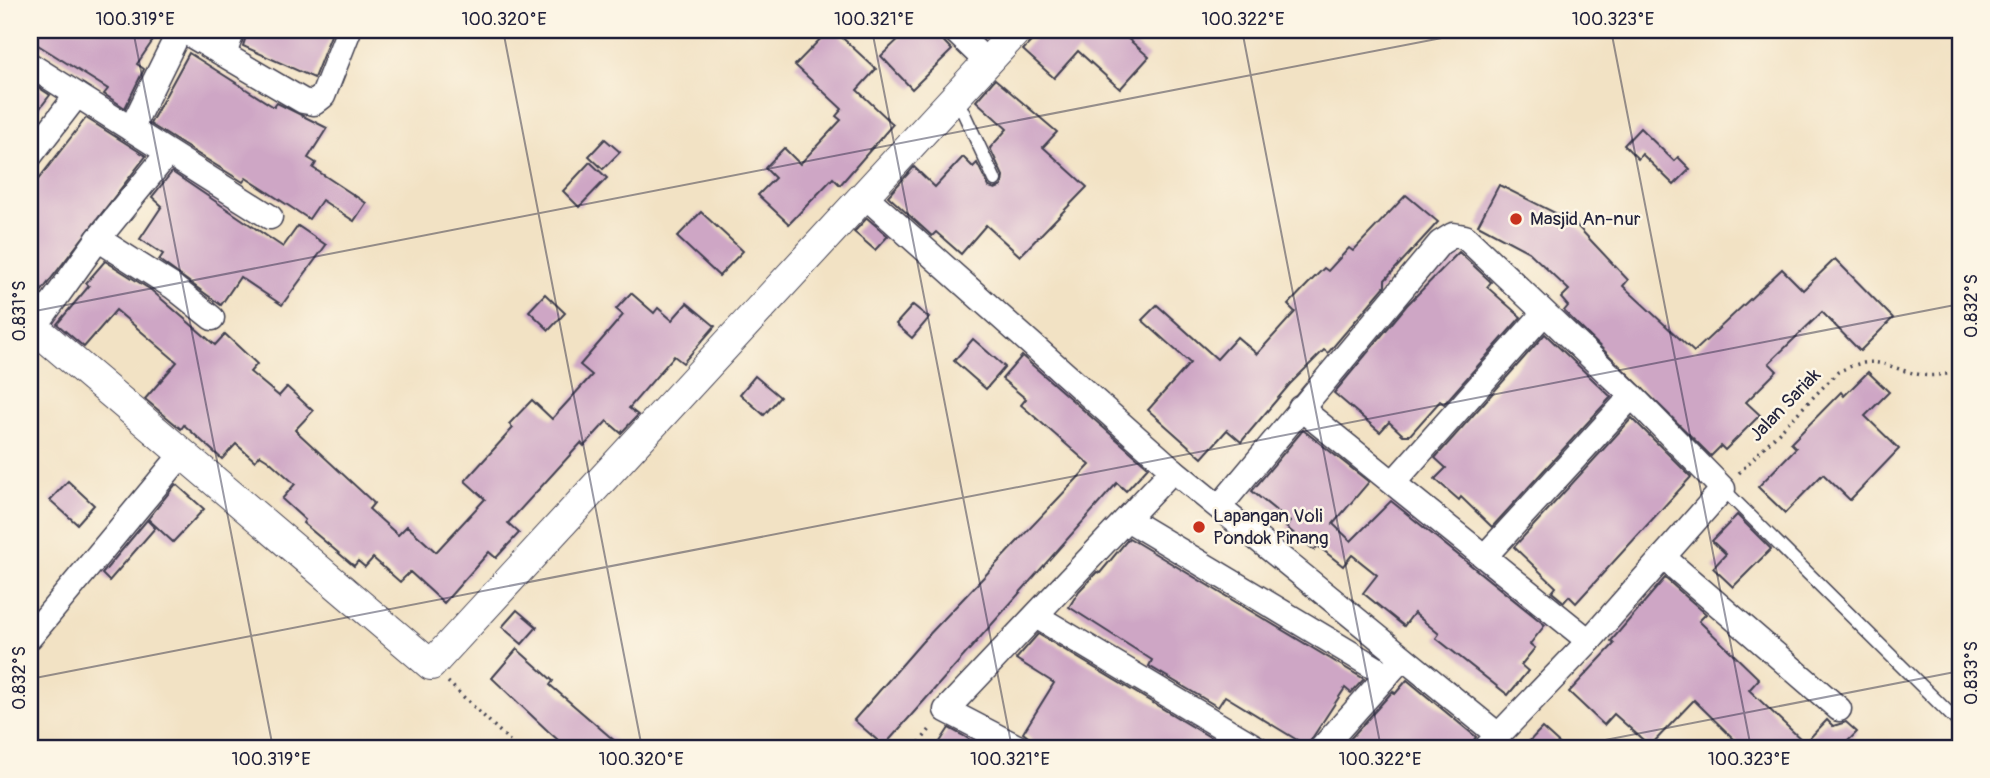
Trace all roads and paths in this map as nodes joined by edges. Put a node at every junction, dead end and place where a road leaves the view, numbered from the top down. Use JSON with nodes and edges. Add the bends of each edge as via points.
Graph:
{"nodes":[{"id":1,"x":181,"y":30,"type":"edge"},
{"id":2,"x":233,"y":30,"type":"edge"},
{"id":3,"x":349,"y":30,"type":"edge"},
{"id":4,"x":954,"y":30,"type":"edge"},
{"id":5,"x":1017,"y":30,"type":"edge"},
{"id":6,"x":224,"y":54,"type":"junction"},
{"id":7,"x":988,"y":63,"type":"junction"},
{"id":8,"x":30,"y":65,"type":"edge"},
{"id":9,"x":77,"y":95,"type":"junction"},
{"id":10,"x":956,"y":98,"type":"junction"},
{"id":11,"x":131,"y":129,"type":"junction"},
{"id":12,"x":168,"y":153,"type":"junction"},
{"id":13,"x":30,"y":156,"type":"edge"},
{"id":14,"x":995,"y":180,"type":"dead end"},
{"id":15,"x":864,"y":196,"type":"junction"},
{"id":16,"x":270,"y":217,"type":"dead end"},
{"id":17,"x":98,"y":239,"type":"junction"},
{"id":18,"x":1544,"y":313,"type":"junction"},
{"id":19,"x":212,"y":318,"type":"dead end"},
{"id":20,"x":32,"y":326,"type":"edge"},
{"id":21,"x":1960,"y":373,"type":"edge"},
{"id":22,"x":1632,"y":396,"type":"junction"},
{"id":23,"x":1300,"y":408,"type":"junction"},
{"id":24,"x":183,"y":453,"type":"junction"},
{"id":25,"x":1174,"y":470,"type":"junction"},
{"id":26,"x":1394,"y":482,"type":"junction"},
{"id":27,"x":1723,"y":489,"type":"junction"},
{"id":28,"x":1220,"y":506,"type":"junction"},
{"id":29,"x":1127,"y":519,"type":"junction"},
{"id":30,"x":1485,"y":556,"type":"junction"},
{"id":31,"x":1663,"y":557,"type":"junction"},
{"id":32,"x":1036,"y":616,"type":"junction"},
{"id":33,"x":30,"y":637,"type":"edge"},
{"id":34,"x":1589,"y":640,"type":"junction"},
{"id":35,"x":1404,"y":657,"type":"junction"},
{"id":36,"x":431,"y":665,"type":"junction"},
{"id":37,"x":1387,"y":675,"type":"junction"},
{"id":38,"x":1839,"y":709,"type":"dead end"},
{"id":39,"x":1960,"y":724,"type":"edge"},
{"id":40,"x":1492,"y":741,"type":"edge"},
{"id":41,"x":517,"y":748,"type":"edge"},
{"id":42,"x":1018,"y":748,"type":"edge"},
{"id":43,"x":1257,"y":748,"type":"edge"},
{"id":44,"x":1322,"y":748,"type":"edge"}],
"edges":[{"from":1,"to":6,"type":"street"},
{"from":1,"to":11,"type":"street"},
{"from":2,"to":6,"type":"street"},
{"from":3,"to":6,"type":"street","via":[[323,96],[314,103],[303,101]]},
{"from":4,"to":7,"type":"street"},
{"from":5,"to":7,"type":"street"},
{"from":7,"to":10,"type":"street"},
{"from":8,"to":9,"type":"street"},
{"from":9,"to":11,"type":"street"},
{"from":9,"to":13,"type":"street"},
{"from":10,"to":14,"type":"lane"},
{"from":10,"to":15,"type":"street"},
{"from":11,"to":12,"type":"street"},
{"from":12,"to":16,"type":"street"},
{"from":12,"to":17,"type":"street"},
{"from":15,"to":25,"type":"street"},
{"from":15,"to":36,"type":"street"},
{"from":17,"to":19,"type":"street","via":[[172,286]]},
{"from":17,"to":20,"type":"street"},
{"from":18,"to":22,"type":"street"},
{"from":18,"to":23,"type":"street","via":[[1465,237],[1453,235],[1440,243]]},
{"from":18,"to":26,"type":"street"},
{"from":20,"to":24,"type":"street"},
{"from":21,"to":27,"type":"path","name":"Jalan Sariak","via":[[1918,374],[1869,360],[1838,372]]},
{"from":22,"to":27,"type":"street"},
{"from":22,"to":30,"type":"street"},
{"from":23,"to":26,"type":"street"},
{"from":23,"to":28,"type":"street"},
{"from":24,"to":33,"type":"street"},
{"from":24,"to":36,"type":"street"},
{"from":25,"to":28,"type":"street"},
{"from":25,"to":29,"type":"street"},
{"from":26,"to":30,"type":"street"},
{"from":27,"to":31,"type":"street"},
{"from":27,"to":39,"type":"lane"},
{"from":28,"to":35,"type":"street"},
{"from":29,"to":32,"type":"street"},
{"from":29,"to":37,"type":"street"},
{"from":30,"to":34,"type":"street"},
{"from":31,"to":34,"type":"street"},
{"from":31,"to":38,"type":"street"},
{"from":32,"to":42,"type":"street","via":[[946,710]]},
{"from":32,"to":43,"type":"street"},
{"from":34,"to":40,"type":"street"},
{"from":35,"to":37,"type":"street"},
{"from":35,"to":40,"type":"street"},
{"from":36,"to":41,"type":"path"},
{"from":37,"to":44,"type":"street"}]}
